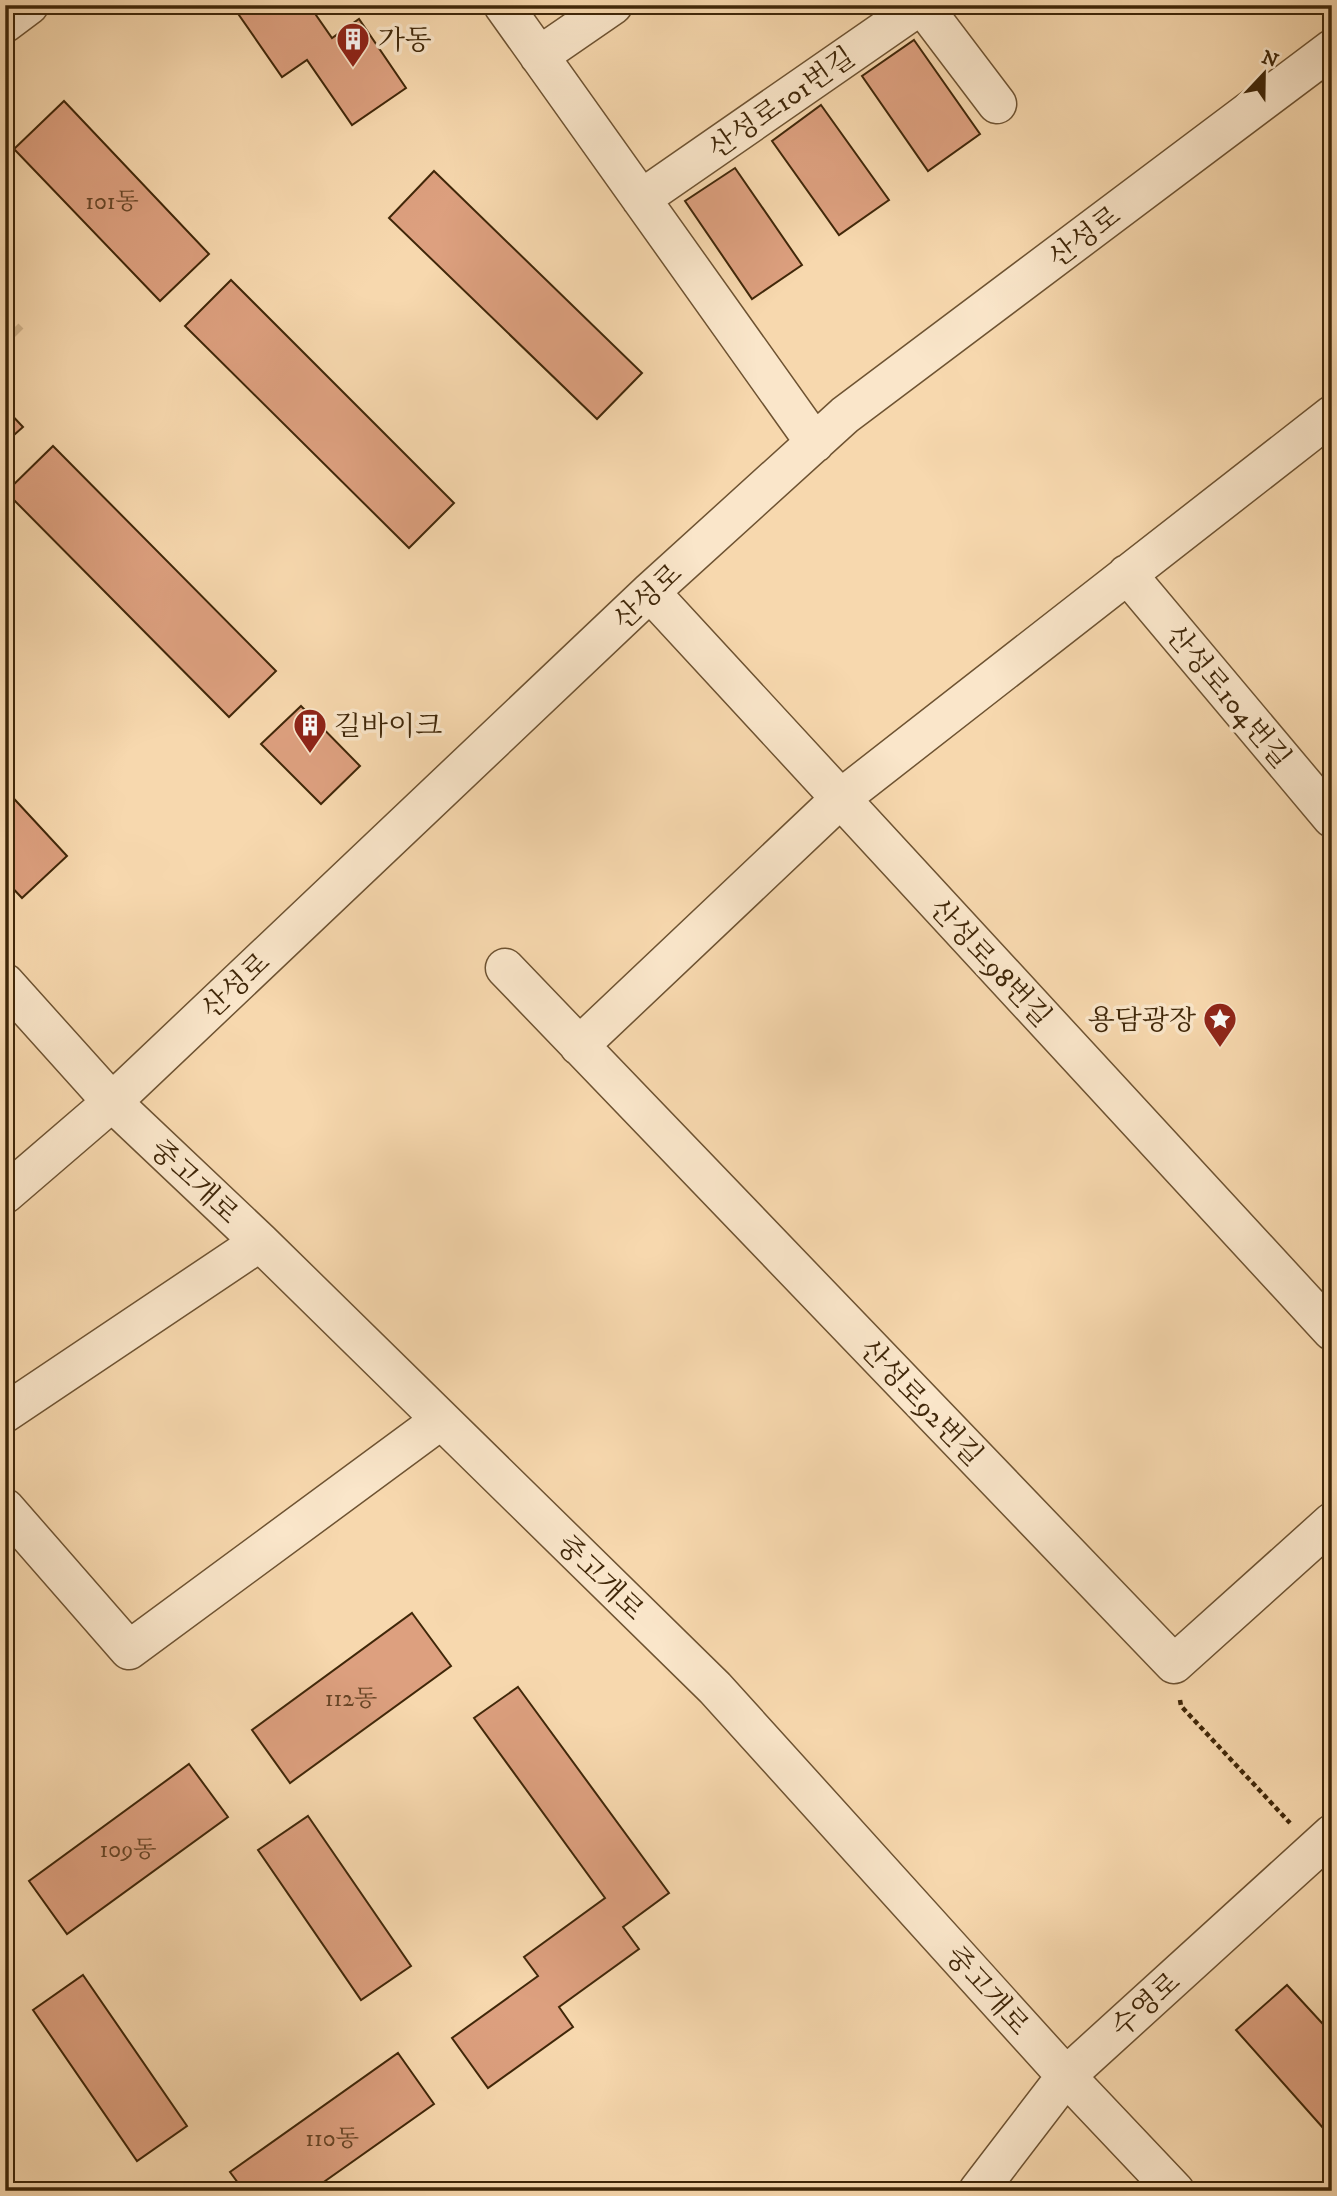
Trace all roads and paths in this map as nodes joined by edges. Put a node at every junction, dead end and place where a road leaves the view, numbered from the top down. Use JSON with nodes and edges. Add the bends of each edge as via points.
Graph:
{"nodes":[{"id":1,"x":29,"y":5,"type":"edge"},
{"id":2,"x":503,"y":5,"type":"edge"},
{"id":3,"x":613,"y":5,"type":"edge"},
{"id":4,"x":922,"y":5,"type":"edge"},
{"id":5,"x":5,"y":23,"type":"edge"},
{"id":6,"x":1332,"y":50,"type":"edge"},
{"id":7,"x":539,"y":56,"type":"junction"},
{"id":8,"x":997,"y":104,"type":"dead end"},
{"id":9,"x":640,"y":199,"type":"junction"},
{"id":10,"x":1332,"y":415,"type":"edge"},
{"id":11,"x":815,"y":443,"type":"junction"},
{"id":12,"x":1127,"y":573,"type":"junction"},
{"id":13,"x":650,"y":593,"type":"junction"},
{"id":14,"x":840,"y":799,"type":"junction"},
{"id":15,"x":1332,"y":818,"type":"edge"},
{"id":16,"x":505,"y":968,"type":"dead end"},
{"id":17,"x":5,"y":983,"type":"edge"},
{"id":18,"x":579,"y":1046,"type":"junction"},
{"id":19,"x":112,"y":1102,"type":"junction"},
{"id":20,"x":5,"y":1194,"type":"edge"},
{"id":21,"x":260,"y":1242,"type":"junction"},
{"id":22,"x":1332,"y":1331,"type":"edge"},
{"id":23,"x":5,"y":1413,"type":"edge"},
{"id":24,"x":441,"y":1420,"type":"junction"},
{"id":25,"x":5,"y":1508,"type":"edge"},
{"id":26,"x":1332,"y":1522,"type":"edge"},
{"id":27,"x":1174,"y":1664,"type":"junction"},
{"id":28,"x":1323,"y":1842,"type":"edge"},
{"id":29,"x":1066,"y":2076,"type":"junction"},
{"id":30,"x":978,"y":2191,"type":"edge"},
{"id":31,"x":1175,"y":2191,"type":"edge"}],
"edges":[{"from":1,"to":5,"type":"street"},
{"from":2,"to":7,"type":"street"},
{"from":3,"to":7,"type":"street"},
{"from":4,"to":8,"type":"street","name":"산성로101번길"},
{"from":4,"to":9,"type":"street","name":"산성로101번길"},
{"from":6,"to":11,"type":"street","name":"산성로","via":[[845,415]]},
{"from":7,"to":9,"type":"street"},
{"from":9,"to":11,"type":"street"},
{"from":10,"to":12,"type":"street"},
{"from":11,"to":13,"type":"street","name":"산성로"},
{"from":12,"to":14,"type":"street"},
{"from":12,"to":15,"type":"street","name":"산성로104번길"},
{"from":13,"to":14,"type":"street","name":"산성로98번길"},
{"from":13,"to":19,"type":"street","name":"산성로"},
{"from":14,"to":18,"type":"street"},
{"from":14,"to":22,"type":"street","name":"산성로98번길"},
{"from":16,"to":18,"type":"street","name":"산성로92번길"},
{"from":17,"to":19,"type":"street","name":"중고개로"},
{"from":18,"to":27,"type":"street","name":"산성로92번길"},
{"from":19,"to":20,"type":"street","name":"산성로"},
{"from":19,"to":21,"type":"street","name":"중고개로"},
{"from":21,"to":23,"type":"street"},
{"from":21,"to":24,"type":"street","name":"중고개로"},
{"from":24,"to":25,"type":"street","via":[[129,1650]]},
{"from":24,"to":29,"type":"street","name":"중고개로","via":[[715,1688]]},
{"from":26,"to":27,"type":"street"},
{"from":27,"to":28,"type":"path","via":[[1181,1706]]},
{"from":28,"to":29,"type":"street","name":"수영로"},
{"from":29,"to":30,"type":"street","name":"수영로"},
{"from":29,"to":31,"type":"street","name":"중고개로"}]}
